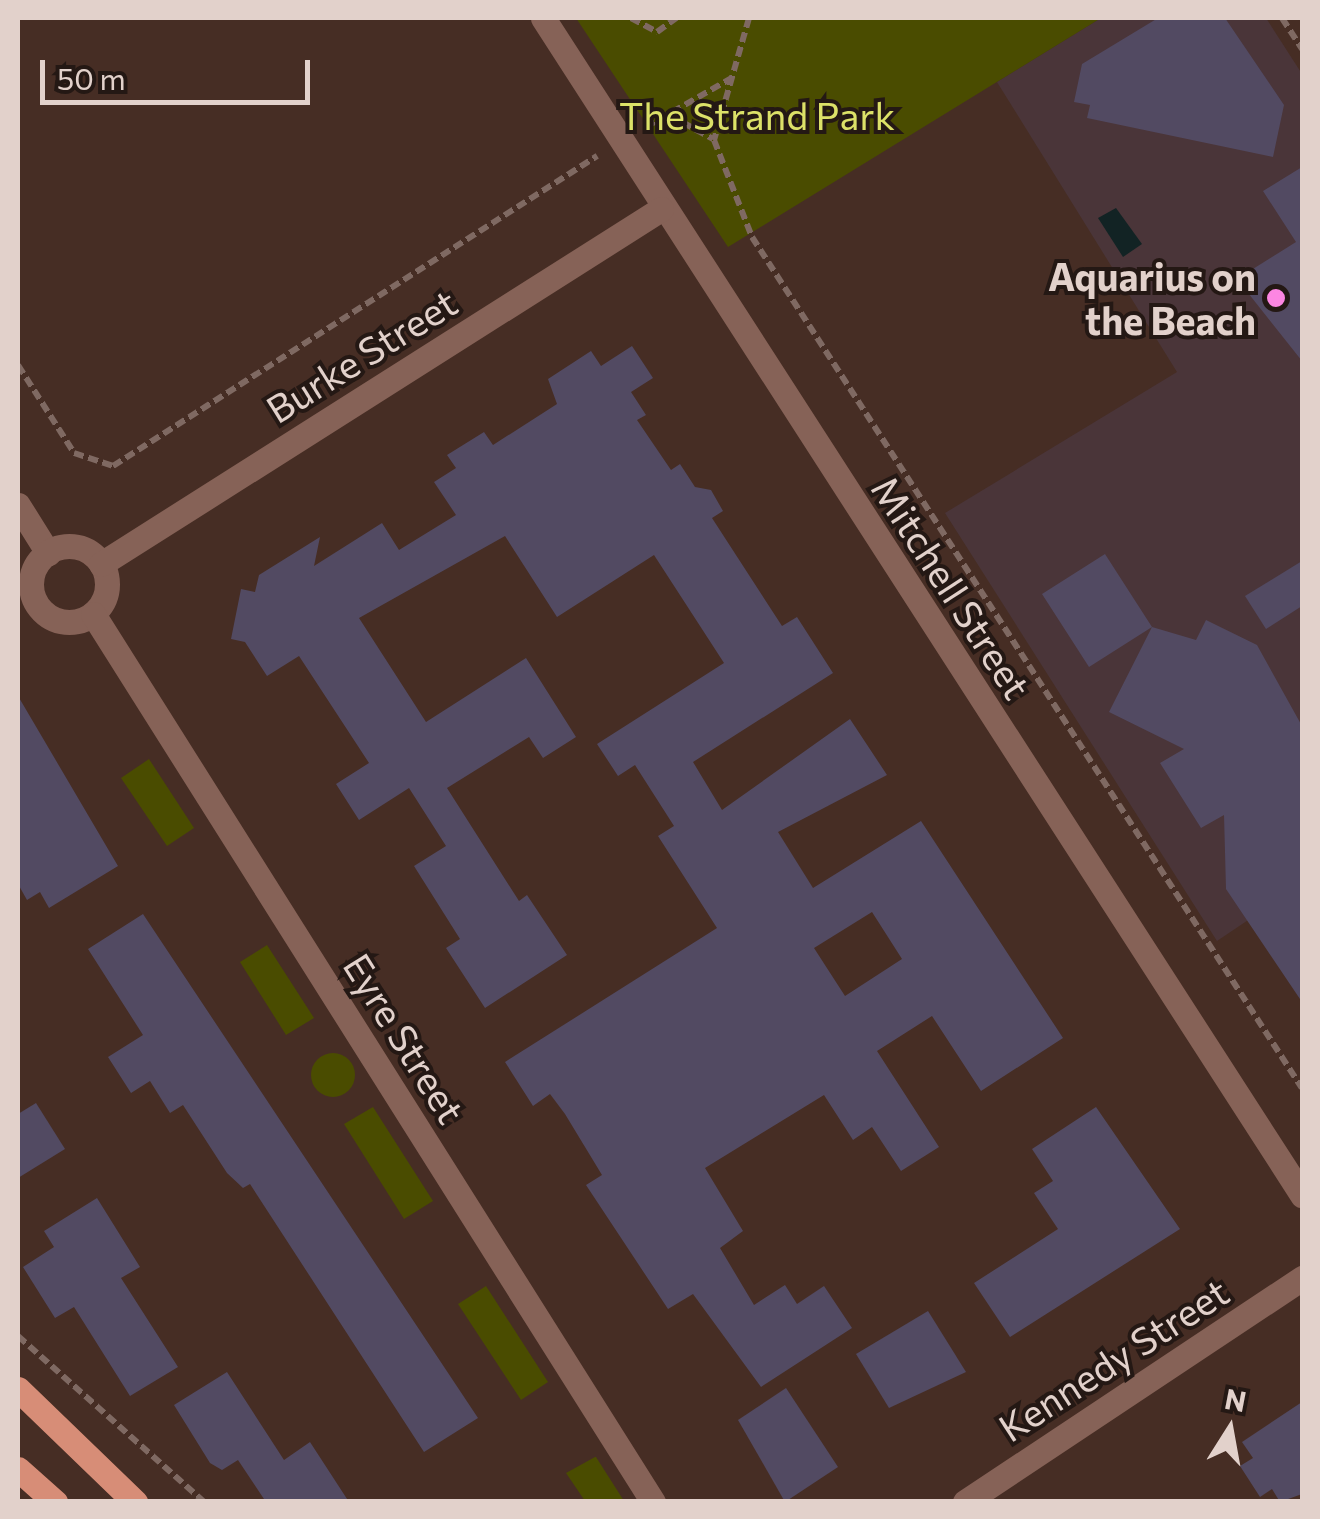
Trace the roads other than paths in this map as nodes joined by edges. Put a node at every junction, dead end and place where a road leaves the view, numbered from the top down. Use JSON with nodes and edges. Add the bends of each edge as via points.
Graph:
{"nodes":[{"id":1,"x":543,"y":18,"type":"edge"},
{"id":2,"x":662,"y":209,"type":"junction"},
{"id":3,"x":18,"y":505,"type":"edge"},
{"id":4,"x":48,"y":553,"type":"junction"},
{"id":5,"x":101,"y":564,"type":"junction"},
{"id":6,"x":27,"y":611,"type":"edge"},
{"id":7,"x":92,"y":614,"type":"junction"},
{"id":8,"x":1302,"y":1194,"type":"edge"},
{"id":9,"x":1302,"y":1278,"type":"edge"},
{"id":10,"x":18,"y":1388,"type":"edge"},
{"id":11,"x":18,"y":1468,"type":"edge"},
{"id":12,"x":54,"y":1502,"type":"edge"},
{"id":13,"x":136,"y":1502,"type":"edge"},
{"id":14,"x":654,"y":1502,"type":"edge"},
{"id":15,"x":965,"y":1502,"type":"edge"}],
"edges":[{"from":1,"to":2,"type":"street","name":"Mitchell Street"},
{"from":2,"to":5,"type":"street","name":"Burke Street"},
{"from":2,"to":8,"type":"street","name":"Mitchell Street"},
{"from":3,"to":4,"type":"street"},
{"from":4,"to":5,"type":"street","via":[[83,549]]},
{"from":4,"to":6,"type":"street","via":[[34,571]]},
{"from":5,"to":7,"type":"street","via":[[108,585]]},
{"from":6,"to":7,"type":"street","via":[[57,620]]},
{"from":7,"to":14,"type":"street","name":"Eyre Street"},
{"from":9,"to":15,"type":"street","name":"Kennedy Street"},
{"from":10,"to":13,"type":"main road"},
{"from":11,"to":12,"type":"main road"}]}
